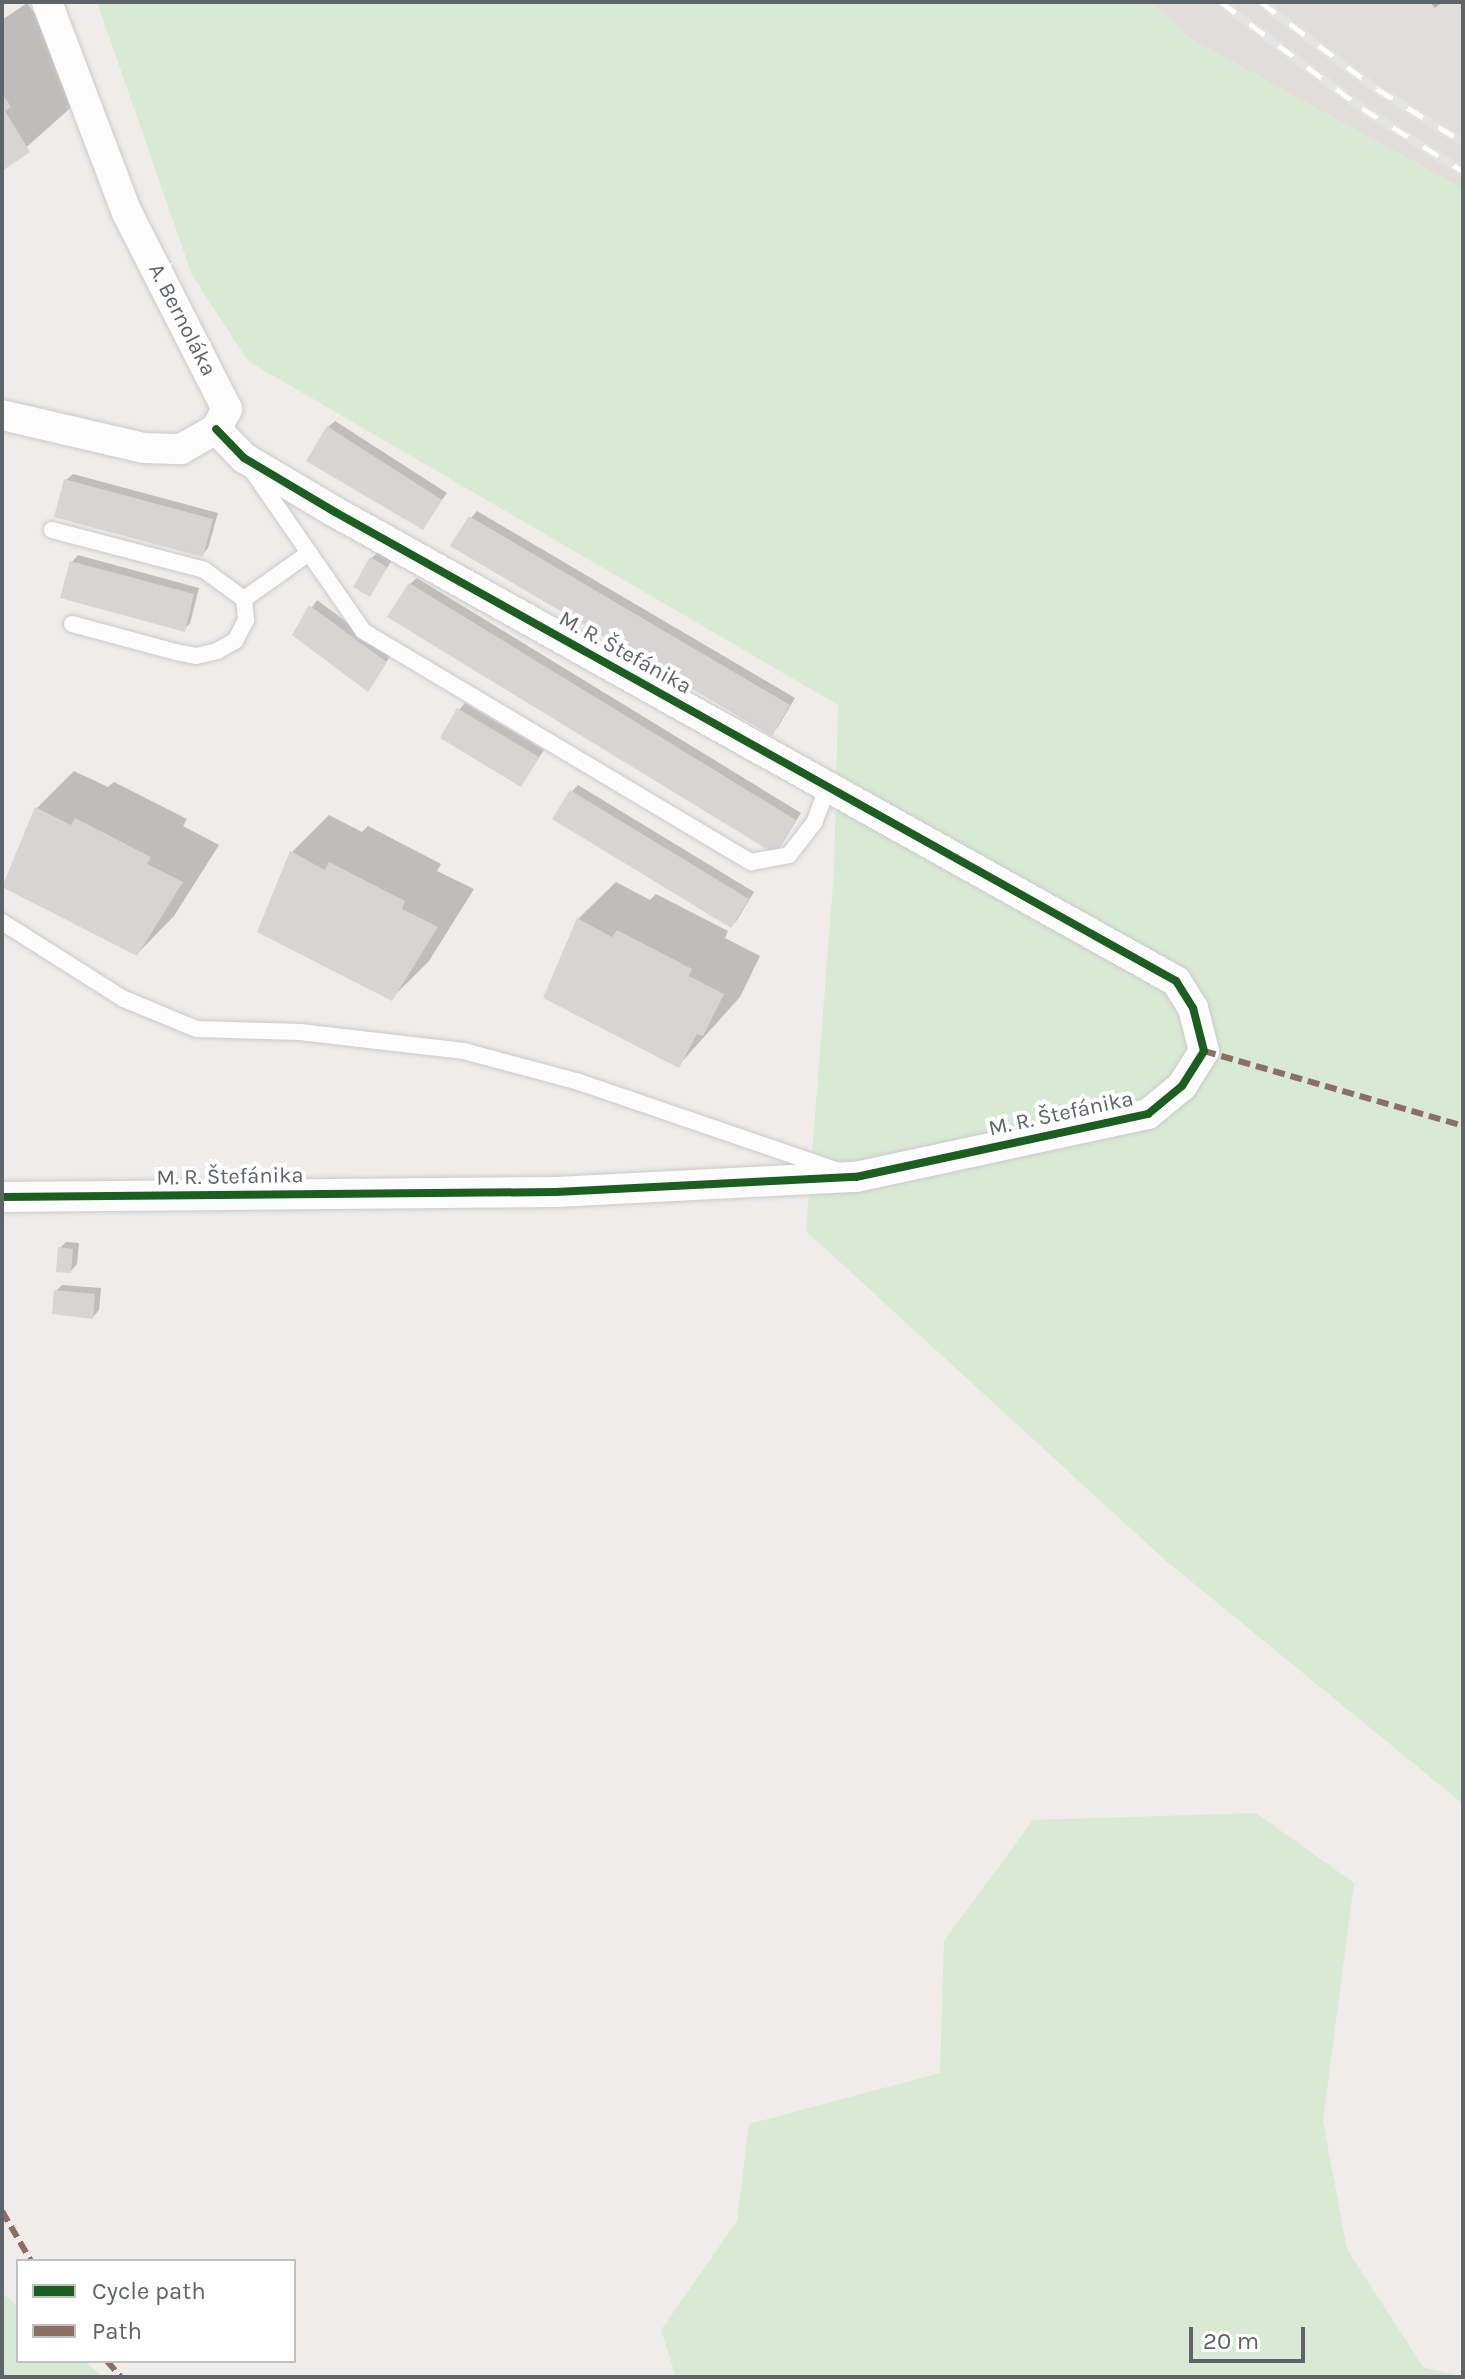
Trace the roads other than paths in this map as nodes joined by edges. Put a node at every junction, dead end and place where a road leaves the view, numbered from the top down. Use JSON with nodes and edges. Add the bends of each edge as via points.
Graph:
{"nodes":[{"id":1,"x":47,"y":2,"type":"edge"},
{"id":2,"x":2,"y":415,"type":"edge"},
{"id":3,"x":216,"y":429,"type":"junction"},
{"id":4,"x":244,"y":458,"type":"junction"},
{"id":5,"x":52,"y":530,"type":"dead end"},
{"id":6,"x":309,"y":553,"type":"junction"},
{"id":7,"x":244,"y":599,"type":"junction"},
{"id":8,"x":72,"y":624,"type":"dead end"},
{"id":9,"x":828,"y":786,"type":"junction"},
{"id":10,"x":2,"y":922,"type":"edge"},
{"id":11,"x":856,"y":1177,"type":"junction"},
{"id":12,"x":2,"y":1197,"type":"edge"}],
"edges":[{"from":1,"to":3,"type":"street","name":"A. Bernoláka","via":[[127,213],[227,409]]},
{"from":2,"to":3,"type":"street","via":[[144,448],[181,449]]},
{"from":3,"to":4,"type":"street","name":"M. R. Štefánika"},
{"from":4,"to":6,"type":"lane","name":"M. R. Štefánika"},
{"from":4,"to":9,"type":"street","name":"M. R. Štefánika"},
{"from":5,"to":7,"type":"lane","via":[[204,570]]},
{"from":6,"to":7,"type":"lane"},
{"from":6,"to":9,"type":"lane","name":"M. R. Štefánika","via":[[363,631],[751,862],[789,855],[814,823]]},
{"from":7,"to":8,"type":"lane","via":[[246,620],[235,641],[196,656]]},
{"from":9,"to":11,"type":"street","name":"M. R. Štefánika","via":[[1176,981],[1193,1008],[1204,1051],[1182,1086],[1148,1114]]},
{"from":10,"to":11,"type":"lane","via":[[124,999],[196,1029],[300,1032],[464,1051],[579,1082]]},
{"from":11,"to":12,"type":"street","name":"M. R. Štefánika","via":[[556,1192]]}]}
